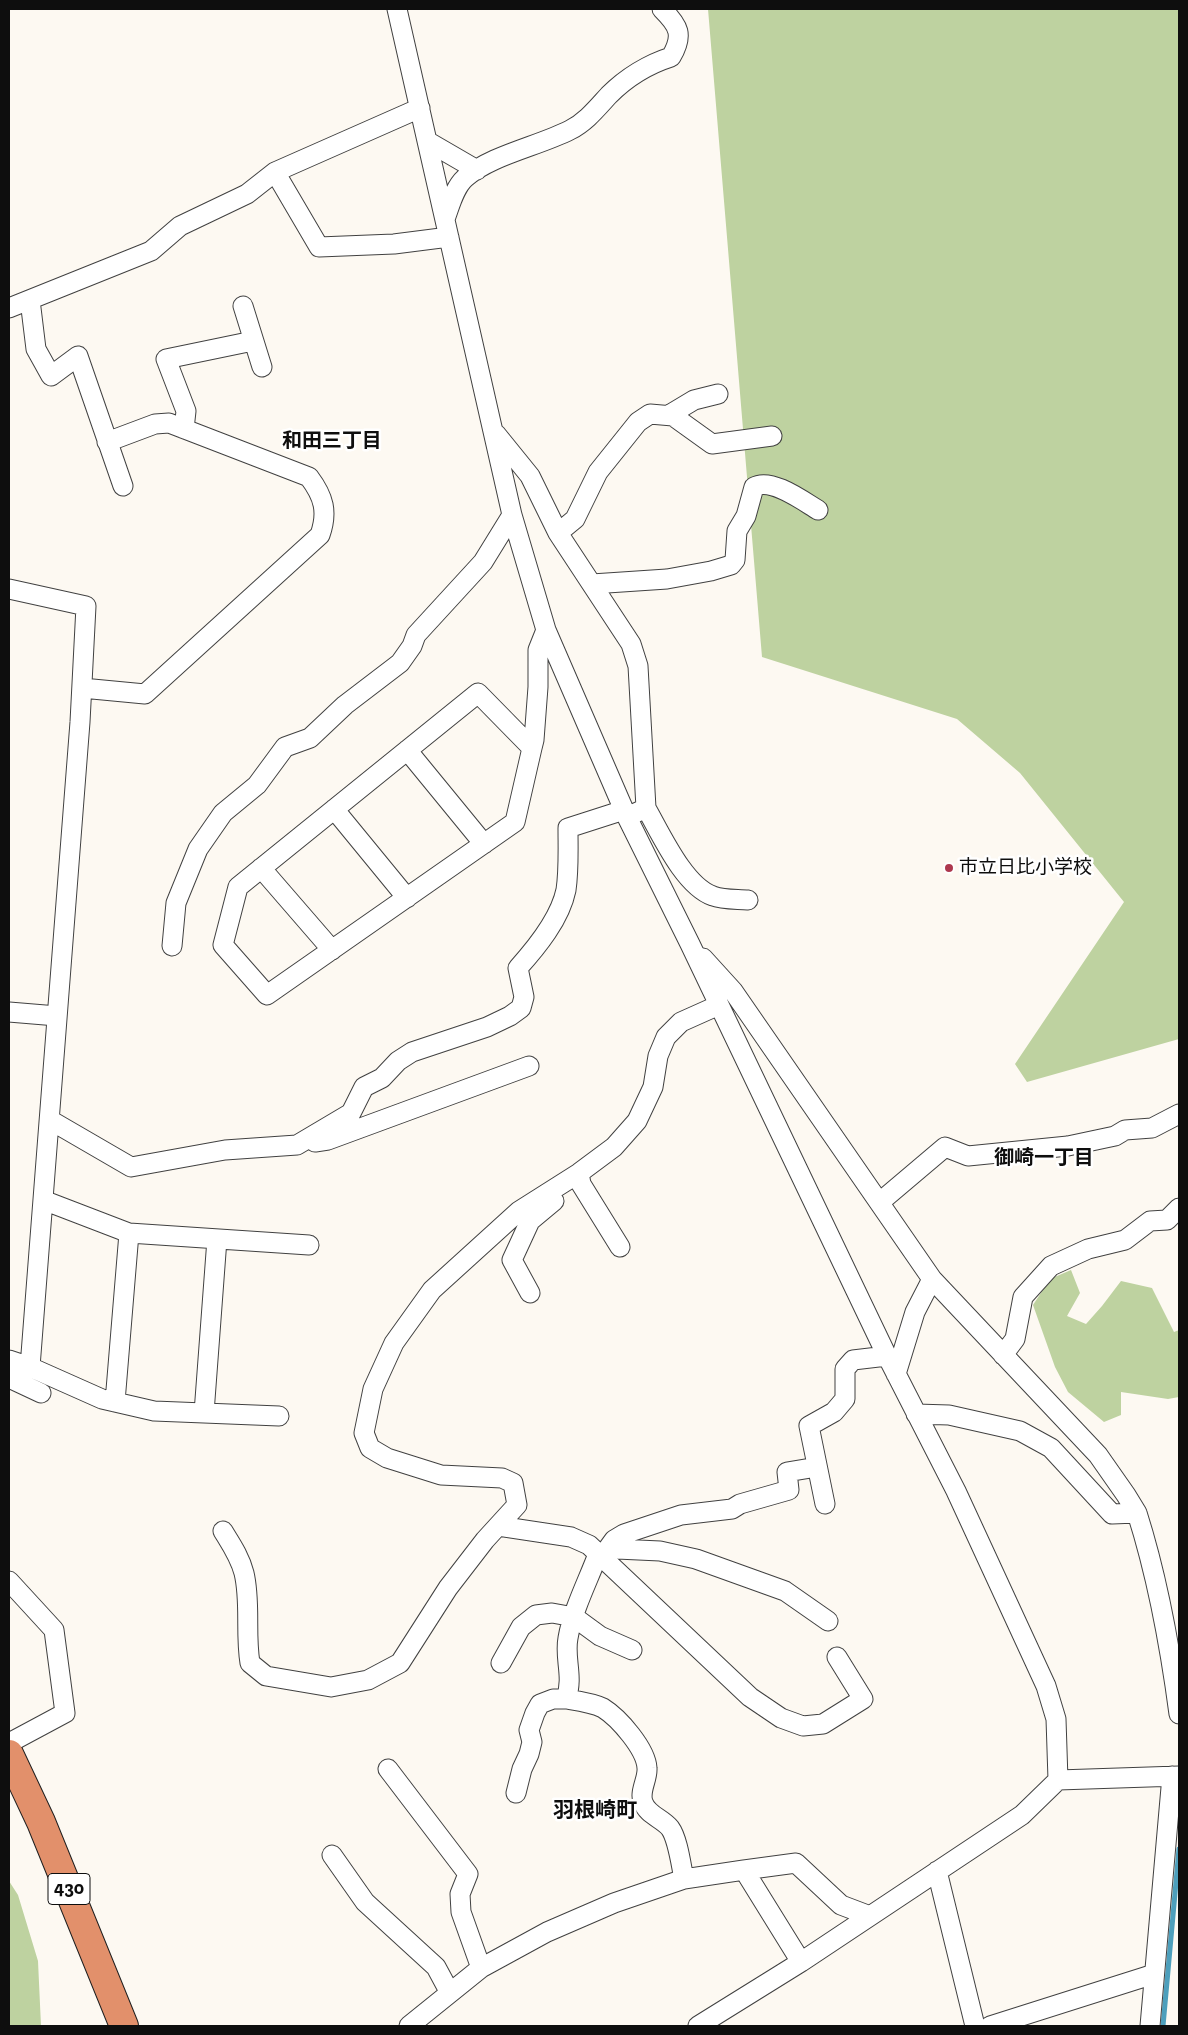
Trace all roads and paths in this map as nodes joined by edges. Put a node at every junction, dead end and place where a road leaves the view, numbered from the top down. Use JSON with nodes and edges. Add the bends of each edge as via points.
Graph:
{"nodes":[{"id":1,"x":397,"y":9,"type":"edge"},
{"id":2,"x":662,"y":9,"type":"edge"},
{"id":3,"x":420,"y":108,"type":"junction"},
{"id":4,"x":427,"y":141,"type":"junction"},
{"id":5,"x":477,"y":170,"type":"junction"},
{"id":6,"x":275,"y":172,"type":"junction"},
{"id":7,"x":447,"y":228,"type":"junction"},
{"id":8,"x":30,"y":300,"type":"junction"},
{"id":9,"x":243,"y":306,"type":"dead end"},
{"id":10,"x":9,"y":308,"type":"edge"},
{"id":11,"x":253,"y":340,"type":"junction"},
{"id":12,"x":262,"y":367,"type":"dead end"},
{"id":13,"x":718,"y":394,"type":"dead end"},
{"id":14,"x":669,"y":415,"type":"junction"},
{"id":15,"x":184,"y":429,"type":"junction"},
{"id":16,"x":494,"y":432,"type":"junction"},
{"id":17,"x":772,"y":436,"type":"dead end"},
{"id":18,"x":107,"y":442,"type":"junction"},
{"id":19,"x":123,"y":486,"type":"dead end"},
{"id":20,"x":818,"y":510,"type":"dead end"},
{"id":21,"x":512,"y":514,"type":"junction"},
{"id":22,"x":558,"y":533,"type":"junction"},
{"id":23,"x":592,"y":584,"type":"junction"},
{"id":24,"x":9,"y":589,"type":"edge"},
{"id":25,"x":546,"y":630,"type":"junction"},
{"id":26,"x":82,"y":688,"type":"junction"},
{"id":27,"x":532,"y":748,"type":"junction"},
{"id":28,"x":407,"y":750,"type":"junction"},
{"id":29,"x":646,"y":808,"type":"junction"},
{"id":30,"x":334,"y":809,"type":"junction"},
{"id":31,"x":625,"y":814,"type":"junction"},
{"id":32,"x":484,"y":844,"type":"junction"},
{"id":33,"x":261,"y":868,"type":"junction"},
{"id":34,"x":407,"y":898,"type":"junction"},
{"id":35,"x":748,"y":900,"type":"dead end"},
{"id":36,"x":690,"y":944,"type":"junction"},
{"id":37,"x":172,"y":946,"type":"dead end"},
{"id":38,"x":332,"y":950,"type":"junction"},
{"id":39,"x":718,"y":1005,"type":"junction"},
{"id":40,"x":9,"y":1012,"type":"edge"},
{"id":41,"x":57,"y":1016,"type":"junction"},
{"id":42,"x":529,"y":1066,"type":"dead end"},
{"id":43,"x":1179,"y":1114,"type":"edge"},
{"id":44,"x":50,"y":1120,"type":"junction"},
{"id":45,"x":297,"y":1145,"type":"junction"},
{"id":46,"x":580,"y":1179,"type":"junction"},
{"id":47,"x":43,"y":1200,"type":"junction"},
{"id":48,"x":880,"y":1202,"type":"junction"},
{"id":49,"x":1179,"y":1208,"type":"edge"},
{"id":50,"x":129,"y":1233,"type":"junction"},
{"id":51,"x":218,"y":1239,"type":"junction"},
{"id":52,"x":309,"y":1245,"type":"dead end"},
{"id":53,"x":620,"y":1247,"type":"dead end"},
{"id":54,"x":932,"y":1279,"type":"junction"},
{"id":55,"x":530,"y":1292,"type":"dead end"},
{"id":56,"x":1003,"y":1355,"type":"junction"},
{"id":57,"x":887,"y":1356,"type":"junction"},
{"id":58,"x":9,"y":1360,"type":"edge"},
{"id":59,"x":30,"y":1367,"type":"junction"},
{"id":60,"x":896,"y":1374,"type":"junction"},
{"id":61,"x":9,"y":1378,"type":"edge"},
{"id":62,"x":41,"y":1393,"type":"dead end"},
{"id":63,"x":115,"y":1402,"type":"junction"},
{"id":64,"x":204,"y":1413,"type":"junction"},
{"id":65,"x":916,"y":1414,"type":"junction"},
{"id":66,"x":279,"y":1416,"type":"dead end"},
{"id":67,"x":818,"y":1467,"type":"junction"},
{"id":68,"x":824,"y":1504,"type":"dead end"},
{"id":69,"x":1137,"y":1513,"type":"junction"},
{"id":70,"x":498,"y":1526,"type":"junction"},
{"id":71,"x":223,"y":1531,"type":"dead end"},
{"id":72,"x":602,"y":1552,"type":"junction"},
{"id":73,"x":13,"y":1590,"type":"edge"},
{"id":74,"x":574,"y":1617,"type":"junction"},
{"id":75,"x":828,"y":1621,"type":"dead end"},
{"id":76,"x":632,"y":1650,"type":"dead end"},
{"id":77,"x":837,"y":1657,"type":"dead end"},
{"id":78,"x":501,"y":1663,"type":"dead end"},
{"id":79,"x":566,"y":1698,"type":"junction"},
{"id":80,"x":1179,"y":1714,"type":"edge"},
{"id":81,"x":9,"y":1743,"type":"edge"},
{"id":82,"x":9,"y":1754,"type":"edge"},
{"id":83,"x":388,"y":1769,"type":"dead end"},
{"id":84,"x":1176,"y":1776,"type":"edge"},
{"id":85,"x":1058,"y":1780,"type":"junction"},
{"id":86,"x":516,"y":1793,"type":"dead end"},
{"id":87,"x":332,"y":1855,"type":"dead end"},
{"id":88,"x":744,"y":1870,"type":"junction"},
{"id":89,"x":937,"y":1871,"type":"junction"},
{"id":90,"x":684,"y":1879,"type":"junction"},
{"id":91,"x":870,"y":1916,"type":"junction"},
{"id":92,"x":801,"y":1962,"type":"junction"},
{"id":93,"x":481,"y":1968,"type":"junction"},
{"id":94,"x":1154,"y":1974,"type":"junction"},
{"id":95,"x":450,"y":1993,"type":"junction"},
{"id":96,"x":124,"y":2026,"type":"edge"},
{"id":97,"x":409,"y":2026,"type":"edge"},
{"id":98,"x":698,"y":2026,"type":"edge"},
{"id":99,"x":975,"y":2026,"type":"edge"},
{"id":100,"x":990,"y":2026,"type":"edge"},
{"id":101,"x":1150,"y":2026,"type":"edge"}],
"edges":[{"from":1,"to":3,"type":"street"},
{"from":2,"to":5,"type":"street","via":[[677,26],[679,43],[671,57],[653,62],[638,72],[611,93],[585,121]]},
{"from":3,"to":4,"type":"street"},
{"from":3,"to":6,"type":"street"},
{"from":4,"to":5,"type":"street"},
{"from":4,"to":7,"type":"street"},
{"from":5,"to":7,"type":"street","via":[[464,178],[453,196]]},
{"from":6,"to":7,"type":"street","via":[[319,247],[394,244]]},
{"from":6,"to":8,"type":"street","via":[[247,194],[180,226],[151,251]]},
{"from":7,"to":16,"type":"street"},
{"from":8,"to":10,"type":"street"},
{"from":8,"to":18,"type":"street","via":[[36,349],[51,376],[78,356]]},
{"from":9,"to":11,"type":"street"},
{"from":11,"to":12,"type":"street"},
{"from":11,"to":15,"type":"street","via":[[166,359],[186,411]]},
{"from":13,"to":14,"type":"street","via":[[694,400]]},
{"from":14,"to":17,"type":"street","via":[[712,444]]},
{"from":14,"to":22,"type":"street","via":[[650,414],[638,422],[598,472],[575,520]]},
{"from":15,"to":18,"type":"street","via":[[169,422],[155,424]]},
{"from":15,"to":26,"type":"street","via":[[310,477],[324,504],[325,521],[320,535],[145,694]]},
{"from":16,"to":21,"type":"street"},
{"from":16,"to":22,"type":"street","via":[[530,476]]},
{"from":18,"to":19,"type":"street"},
{"from":20,"to":23,"type":"street","via":[[784,490],[758,484],[737,531],[735,560],[731,565],[667,579]]},
{"from":21,"to":25,"type":"street"},
{"from":21,"to":37,"type":"street","via":[[483,562],[416,636],[400,663],[345,705],[310,738],[285,747],[257,785],[223,813],[198,849],[176,903]]},
{"from":22,"to":23,"type":"street"},
{"from":23,"to":29,"type":"street","via":[[631,644],[638,666]]},
{"from":24,"to":26,"type":"street","via":[[86,606]]},
{"from":25,"to":27,"type":"street","via":[[538,650]]},
{"from":25,"to":31,"type":"street"},
{"from":26,"to":41,"type":"street"},
{"from":27,"to":28,"type":"street","via":[[478,693]]},
{"from":27,"to":32,"type":"street","via":[[515,822]]},
{"from":28,"to":30,"type":"street"},
{"from":28,"to":32,"type":"street"},
{"from":29,"to":31,"type":"street"},
{"from":29,"to":35,"type":"street","via":[[698,888],[714,897]]},
{"from":30,"to":33,"type":"street"},
{"from":30,"to":34,"type":"street"},
{"from":31,"to":36,"type":"street"},
{"from":31,"to":45,"type":"street","via":[[568,828],[566,890],[540,944],[518,968],[524,997],[521,1008],[487,1027],[412,1052],[382,1078],[364,1088],[351,1113]]},
{"from":32,"to":34,"type":"street"},
{"from":33,"to":38,"type":"street"},
{"from":33,"to":38,"type":"street","via":[[238,886],[223,945],[266,995]]},
{"from":34,"to":38,"type":"street"},
{"from":36,"to":39,"type":"street"},
{"from":36,"to":48,"type":"street","via":[[733,990]]},
{"from":39,"to":46,"type":"street","via":[[681,1022],[666,1037],[658,1056],[654,1088],[637,1121]]},
{"from":39,"to":57,"type":"street"},
{"from":40,"to":41,"type":"street"},
{"from":41,"to":44,"type":"street"},
{"from":42,"to":45,"type":"street","via":[[328,1140]]},
{"from":43,"to":48,"type":"street","via":[[1152,1128],[1125,1130],[1115,1136],[1068,1146],[968,1156],[945,1147]]},
{"from":44,"to":45,"type":"street","via":[[131,1167],[225,1150]]},
{"from":44,"to":47,"type":"street"},
{"from":46,"to":53,"type":"street"},
{"from":46,"to":55,"type":"street","via":[[530,1221],[512,1260]]},
{"from":46,"to":70,"type":"street","via":[[519,1211],[432,1290],[394,1343],[373,1390],[364,1433],[370,1448],[387,1458],[441,1475],[502,1478],[514,1483],[517,1505]]},
{"from":47,"to":50,"type":"street"},
{"from":47,"to":59,"type":"street"},
{"from":48,"to":54,"type":"street"},
{"from":49,"to":56,"type":"street","via":[[1167,1220],[1150,1221],[1125,1240],[1088,1250],[1051,1266],[1023,1297],[1015,1338]]},
{"from":50,"to":51,"type":"street"},
{"from":50,"to":63,"type":"street"},
{"from":51,"to":52,"type":"street"},
{"from":51,"to":64,"type":"street"},
{"from":54,"to":56,"type":"street"},
{"from":54,"to":60,"type":"street","via":[[915,1312]]},
{"from":56,"to":69,"type":"street","via":[[1098,1455]]},
{"from":57,"to":60,"type":"street"},
{"from":57,"to":67,"type":"street","via":[[853,1360],[845,1369],[845,1400],[834,1412],[810,1426]]},
{"from":58,"to":59,"type":"street"},
{"from":59,"to":63,"type":"street"},
{"from":60,"to":65,"type":"street"},
{"from":61,"to":62,"type":"street"},
{"from":63,"to":64,"type":"street","via":[[154,1411]]},
{"from":64,"to":66,"type":"street"},
{"from":65,"to":69,"type":"street","via":[[948,1415],[1020,1431],[1051,1448],[1112,1514]]},
{"from":65,"to":85,"type":"street","via":[[956,1490],[1046,1686],[1056,1719]]},
{"from":67,"to":68,"type":"street"},
{"from":67,"to":72,"type":"street","via":[[787,1472],[789,1490],[732,1509],[681,1515],[614,1540]]},
{"from":69,"to":80,"type":"street","via":[[1163,1610]]},
{"from":70,"to":71,"type":"street","via":[[448,1588],[400,1663],[368,1680],[330,1687],[266,1676],[250,1663],[244,1573]]},
{"from":70,"to":72,"type":"street","via":[[571,1537]]},
{"from":72,"to":74,"type":"street"},
{"from":72,"to":75,"type":"street","via":[[617,1548],[660,1551],[696,1559],[785,1591]]},
{"from":72,"to":77,"type":"street","via":[[750,1697],[781,1718],[803,1726],[823,1724],[863,1699]]},
{"from":73,"to":81,"type":"street","via":[[54,1630],[65,1713]]},
{"from":74,"to":76,"type":"street","via":[[600,1636]]},
{"from":74,"to":78,"type":"street","via":[[552,1613],[536,1615],[520,1627]]},
{"from":74,"to":79,"type":"street","via":[[566,1653],[570,1669],[570,1688]]},
{"from":79,"to":86,"type":"street","via":[[553,1698],[540,1704],[535,1713],[529,1730],[532,1742]]},
{"from":79,"to":90,"type":"street","via":[[601,1707],[617,1718],[639,1746],[647,1766],[642,1801],[649,1812],[670,1828]]},
{"from":82,"to":96,"type":"highway","number":"430","via":[[41,1822]]},
{"from":83,"to":93,"type":"street","via":[[468,1874],[460,1894],[461,1912]]},
{"from":84,"to":85,"type":"street"},
{"from":84,"to":94,"type":"street"},
{"from":85,"to":89,"type":"street","via":[[1022,1815]]},
{"from":87,"to":95,"type":"street","via":[[365,1902],[436,1967]]},
{"from":88,"to":90,"type":"street"},
{"from":88,"to":91,"type":"street","via":[[796,1863],[841,1905]]},
{"from":88,"to":92,"type":"street"},
{"from":89,"to":91,"type":"street"},
{"from":89,"to":99,"type":"street"},
{"from":90,"to":93,"type":"street","via":[[605,1906],[547,1932]]},
{"from":91,"to":92,"type":"street"},
{"from":92,"to":98,"type":"street"},
{"from":93,"to":95,"type":"street"},
{"from":94,"to":100,"type":"street"},
{"from":94,"to":101,"type":"street"},
{"from":95,"to":97,"type":"street"}]}
